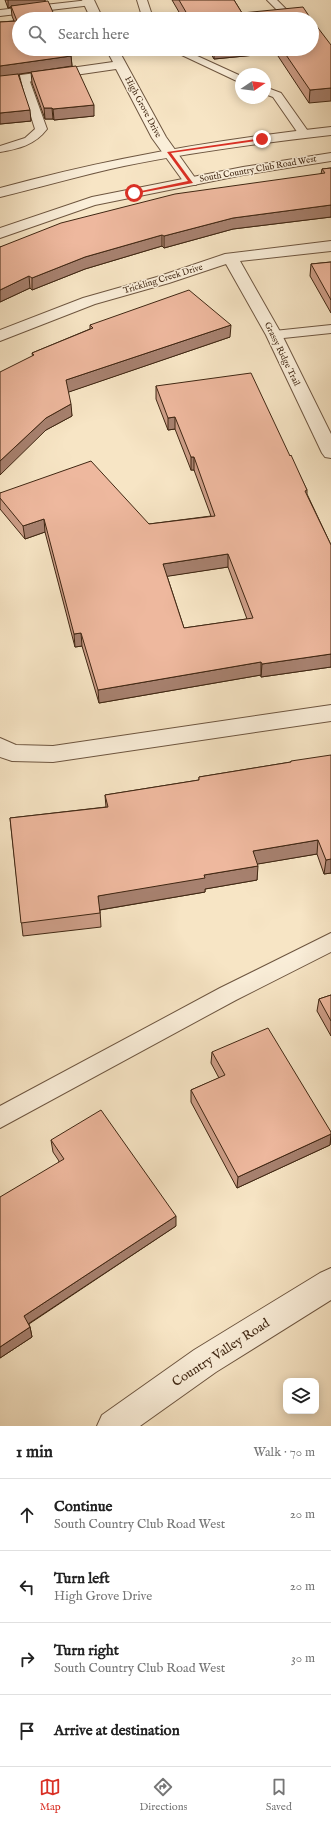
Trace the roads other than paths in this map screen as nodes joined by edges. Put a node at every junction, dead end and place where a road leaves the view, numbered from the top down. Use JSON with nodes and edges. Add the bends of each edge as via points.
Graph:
{"nodes":[{"id":1,"x":142,"y":0,"type":"edge"},
{"id":2,"x":272,"y":0,"type":"edge"},
{"id":3,"x":89,"y":1,"type":"edge"},
{"id":4,"x":94,"y":12,"type":"edge"},
{"id":5,"x":146,"y":12,"type":"edge"},
{"id":6,"x":284,"y":12,"type":"edge"},
{"id":7,"x":0,"y":13,"type":"edge"},
{"id":8,"x":116,"y":56,"type":"edge"},
{"id":9,"x":189,"y":56,"type":"edge"},
{"id":10,"x":120,"y":65,"type":"junction"},
{"id":11,"x":235,"y":77,"type":"edge"},
{"id":12,"x":24,"y":79,"type":"junction"},
{"id":13,"x":0,"y":82,"type":"edge"},
{"id":14,"x":271,"y":92,"type":"edge"},
{"id":15,"x":331,"y":131,"type":"edge"},
{"id":16,"x":304,"y":134,"type":"junction"},
{"id":17,"x":0,"y":149,"type":"edge"},
{"id":18,"x":168,"y":153,"type":"junction"},
{"id":19,"x":331,"y":157,"type":"edge"},
{"id":20,"x":191,"y":182,"type":"junction"},
{"id":21,"x":0,"y":193,"type":"edge"},
{"id":22,"x":0,"y":233,"type":"edge"},
{"id":23,"x":331,"y":246,"type":"edge"},
{"id":24,"x":230,"y":257,"type":"junction"},
{"id":25,"x":331,"y":329,"type":"edge"},
{"id":26,"x":274,"y":335,"type":"junction"},
{"id":27,"x":0,"y":336,"type":"edge"},
{"id":28,"x":326,"y":436,"type":"edge"},
{"id":29,"x":331,"y":453,"type":"edge"},
{"id":30,"x":331,"y":713,"type":"edge"},
{"id":31,"x":0,"y":746,"type":"edge"},
{"id":32,"x":331,"y":942,"type":"edge"},
{"id":33,"x":0,"y":1118,"type":"edge"},
{"id":34,"x":331,"y":1283,"type":"edge"},
{"id":35,"x":113,"y":1426,"type":"edge"}],
"edges":[{"from":1,"to":5,"type":"lane"},
{"from":2,"to":6,"type":"lane"},
{"from":3,"to":4,"type":"street"},
{"from":3,"to":7,"type":"lane"},
{"from":8,"to":10,"type":"street","name":"High Grove Drive"},
{"from":9,"to":11,"type":"lane"},
{"from":10,"to":12,"type":"street"},
{"from":10,"to":18,"type":"street","name":"High Grove Drive"},
{"from":12,"to":13,"type":"street"},
{"from":12,"to":17,"type":"lane","via":[[41,128],[37,136],[26,142]]},
{"from":14,"to":16,"type":"lane","via":[[277,95]]},
{"from":15,"to":16,"type":"street"},
{"from":16,"to":18,"type":"street"},
{"from":18,"to":20,"type":"street","name":"High Grove Drive"},
{"from":18,"to":21,"type":"street"},
{"from":19,"to":20,"type":"street","name":"South Country Club Road West"},
{"from":20,"to":22,"type":"street","name":"South Country Club Road West","via":[[92,201]]},
{"from":23,"to":24,"type":"street","name":"Trickling Creek Drive"},
{"from":24,"to":26,"type":"street","name":"Grassy Ridge Trail"},
{"from":24,"to":27,"type":"street","name":"Trickling Creek Drive","via":[[89,301]]},
{"from":25,"to":26,"type":"lane"},
{"from":26,"to":28,"type":"street","name":"Grassy Ridge Trail"},
{"from":28,"to":29,"type":"street","name":"Grassy Ridge Trail"},
{"from":30,"to":31,"type":"street","via":[[53,754],[12,753]]},
{"from":32,"to":33,"type":"lane","via":[[228,994]]},
{"from":34,"to":35,"type":"street","name":"Country Valley Road","via":[[205,1361]]}]}
